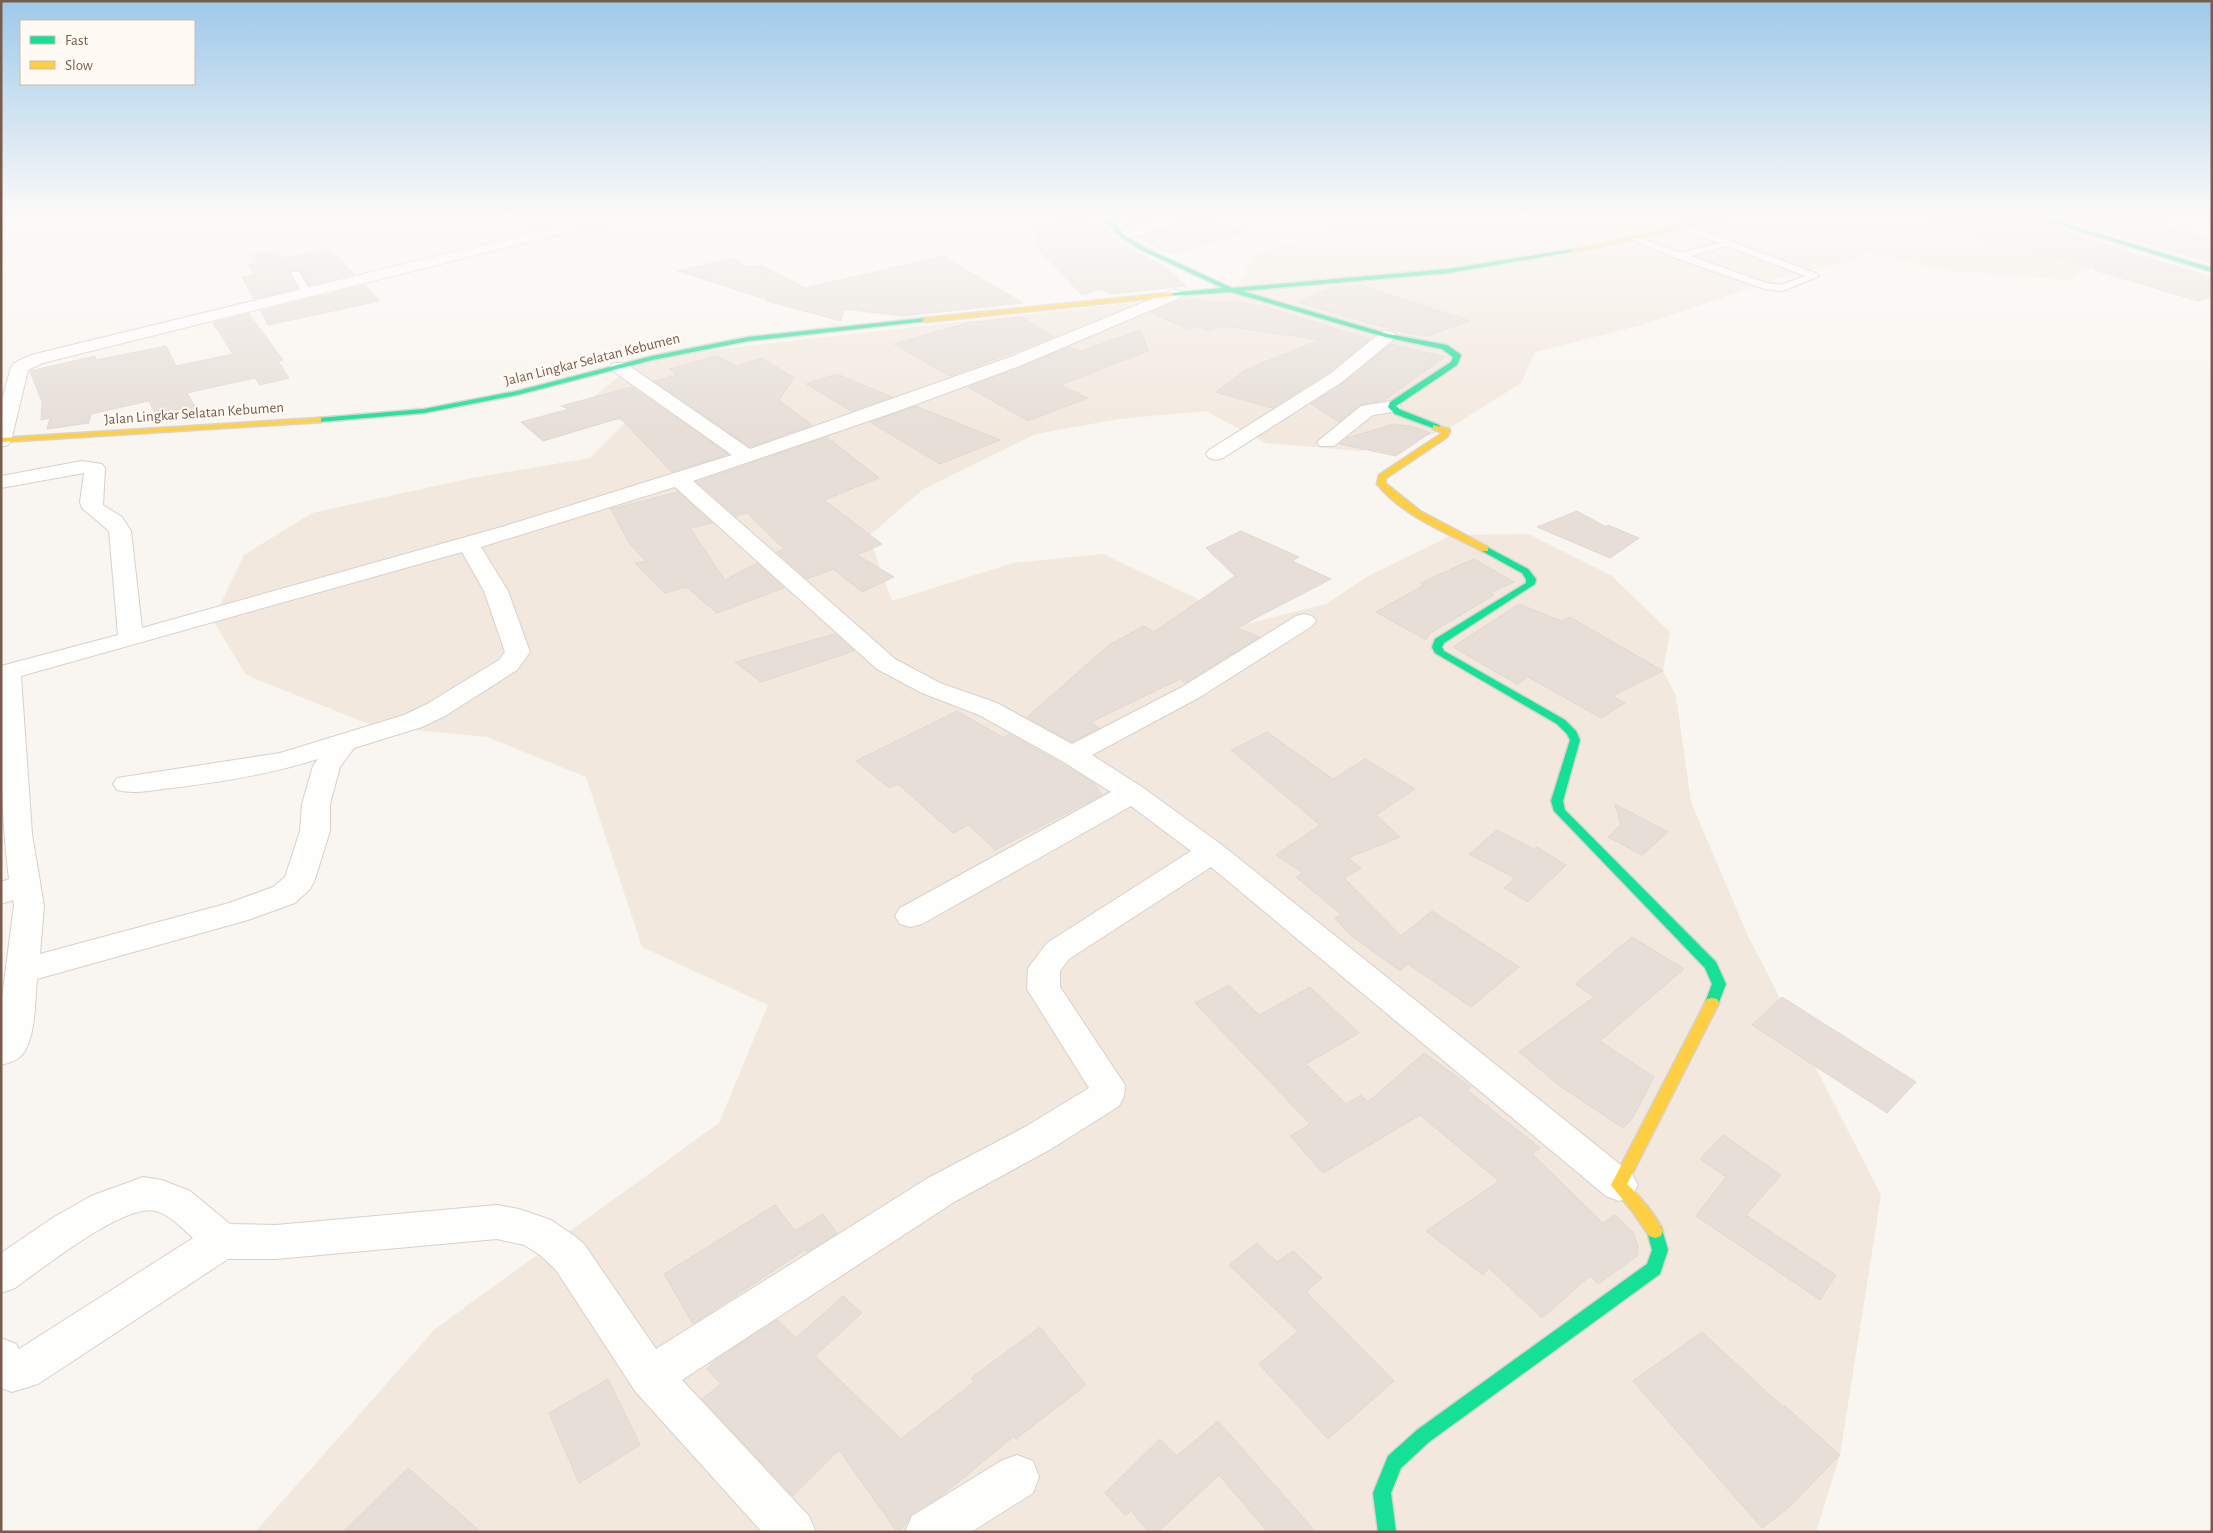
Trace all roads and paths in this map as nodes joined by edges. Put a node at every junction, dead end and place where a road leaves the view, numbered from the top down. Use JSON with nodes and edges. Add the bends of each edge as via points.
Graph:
{"nodes":[{"id":1,"x":316,"y":290,"type":"edge"},
{"id":2,"x":1232,"y":290,"type":"junction"},
{"id":3,"x":1237,"y":290,"type":"edge"},
{"id":4,"x":306,"y":292,"type":"joint"},
{"id":5,"x":1176,"y":294,"type":"junction"},
{"id":6,"x":1387,"y":336,"type":"junction"},
{"id":7,"x":619,"y":367,"type":"junction"},
{"id":8,"x":1392,"y":407,"type":"junction"},
{"id":9,"x":1,"y":440,"type":"edge"},
{"id":10,"x":1327,"y":442,"type":"dead end"},
{"id":11,"x":1216,"y":454,"type":"dead end"},
{"id":12,"x":746,"y":456,"type":"junction"},
{"id":13,"x":678,"y":478,"type":"junction"},
{"id":14,"x":1,"y":482,"type":"edge"},
{"id":15,"x":468,"y":545,"type":"junction"},
{"id":16,"x":1304,"y":621,"type":"dead end"},
{"id":17,"x":131,"y":639,"type":"junction"},
{"id":18,"x":4,"y":673,"type":"edge"},
{"id":19,"x":344,"y":743,"type":"junction"},
{"id":20,"x":1072,"y":755,"type":"junction"},
{"id":21,"x":127,"y":784,"type":"dead end"},
{"id":22,"x":1132,"y":793,"type":"junction"},
{"id":23,"x":1212,"y":852,"type":"junction"},
{"id":24,"x":13,"y":889,"type":"edge"},
{"id":25,"x":911,"y":916,"type":"dead end"},
{"id":26,"x":22,"y":971,"type":"junction"},
{"id":27,"x":1,"y":1052,"type":"edge"},
{"id":28,"x":1619,"y":1185,"type":"junction"},
{"id":29,"x":222,"y":1240,"type":"junction"},
{"id":30,"x":1,"y":1275,"type":"edge"},
{"id":31,"x":1,"y":1358,"type":"edge"},
{"id":32,"x":650,"y":1377,"type":"junction"},
{"id":33,"x":1017,"y":1477,"type":"dead end"},
{"id":34,"x":793,"y":1532,"type":"edge"},
{"id":35,"x":928,"y":1532,"type":"edge"},
{"id":36,"x":1387,"y":1532,"type":"edge"}],
"edges":[{"from":1,"to":4,"type":"street"},
{"from":2,"to":3,"type":"main road","name":"Jalan Lingkar Selatan Kebumen"},
{"from":2,"to":5,"type":"main road","name":"Jalan Lingkar Selatan Kebumen"},
{"from":2,"to":6,"type":"main road"},
{"from":4,"to":9,"type":"street","via":[[25,363],[20,367]]},
{"from":5,"to":7,"type":"main road","name":"Jalan Lingkar Selatan Kebumen","via":[[748,340]]},
{"from":5,"to":12,"type":"street","via":[[1017,361]]},
{"from":6,"to":8,"type":"main road","via":[[1444,347],[1457,356],[1454,362],[1400,398]]},
{"from":6,"to":11,"type":"street","via":[[1336,378]]},
{"from":7,"to":9,"type":"main road","name":"Jalan Lingkar Selatan Kebumen","via":[[517,393],[424,411]]},
{"from":7,"to":12,"type":"street"},
{"from":8,"to":10,"type":"street","via":[[1368,410]]},
{"from":8,"to":28,"type":"main road","via":[[1446,431],[1382,477],[1381,484],[1409,508],[1526,572],[1531,579],[1524,589],[1439,641],[1440,653],[1561,722],[1572,733],[1575,740],[1557,801],[1560,811],[1711,965],[1719,984]]},
{"from":12,"to":13,"type":"street"},
{"from":13,"to":15,"type":"street"},
{"from":13,"to":20,"type":"street","via":[[886,664],[931,688],[988,709]]},
{"from":14,"to":17,"type":"street","via":[[82,467],[95,468],[93,508],[114,522],[120,531]]},
{"from":15,"to":17,"type":"street"},
{"from":15,"to":19,"type":"street","via":[[496,591],[518,652],[516,658],[424,716]]},
{"from":16,"to":20,"type":"street","via":[[1191,692]]},
{"from":17,"to":18,"type":"street"},
{"from":18,"to":24,"type":"street","via":[[17,834]]},
{"from":19,"to":21,"type":"street","via":[[242,769]]},
{"from":19,"to":26,"type":"street","via":[[327,766],[316,804],[314,831],[299,882],[284,895],[237,912]]},
{"from":20,"to":22,"type":"street"},
{"from":22,"to":23,"type":"street"},
{"from":22,"to":25,"type":"street"},
{"from":23,"to":28,"type":"street"},
{"from":23,"to":32,"type":"street","via":[[1058,951],[1044,968],[1043,989],[1108,1085],[1106,1096],[1038,1138],[941,1190]]},
{"from":24,"to":26,"type":"street","via":[[29,906]]},
{"from":26,"to":27,"type":"street","via":[[15,1031],[10,1046]]},
{"from":28,"to":36,"type":"main road","via":[[1651,1223],[1660,1250],[1654,1269],[1423,1436],[1394,1462],[1382,1493]]},
{"from":29,"to":30,"type":"street","via":[[183,1206],[167,1198],[140,1194],[106,1207]]},
{"from":29,"to":31,"type":"street","via":[[23,1370],[12,1372]]},
{"from":29,"to":32,"type":"street","via":[[276,1242],[497,1222],[521,1225],[555,1242],[570,1257]]},
{"from":32,"to":34,"type":"street"},
{"from":33,"to":35,"type":"street"}]}
